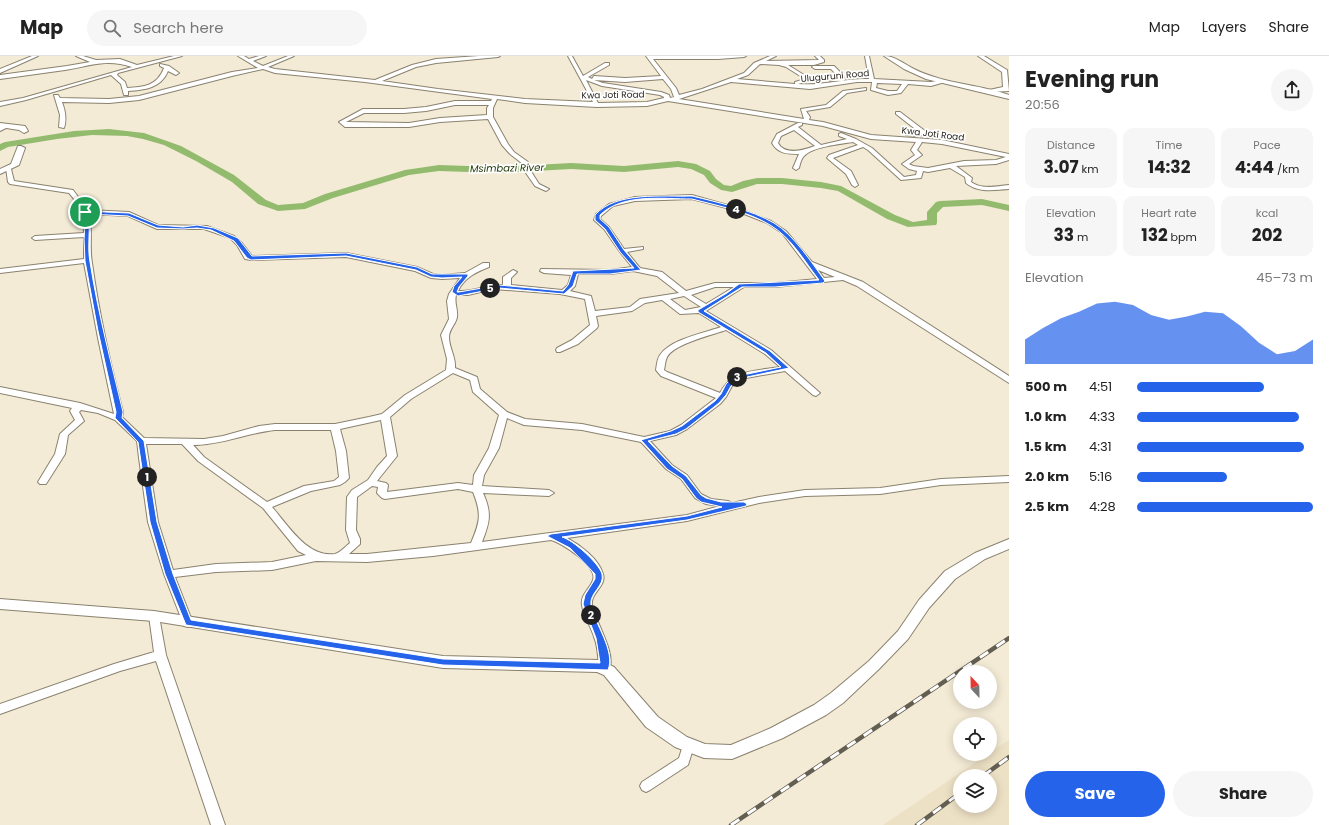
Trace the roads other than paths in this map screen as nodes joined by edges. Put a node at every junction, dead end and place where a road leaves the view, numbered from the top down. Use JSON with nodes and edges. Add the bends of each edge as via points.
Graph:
{"nodes":[{"id":1,"x":36,"y":56,"type":"edge"},
{"id":2,"x":78,"y":56,"type":"edge"},
{"id":3,"x":180,"y":56,"type":"edge"},
{"id":4,"x":240,"y":56,"type":"edge"},
{"id":5,"x":264,"y":56,"type":"edge"},
{"id":6,"x":292,"y":56,"type":"edge"},
{"id":7,"x":429,"y":56,"type":"edge"},
{"id":8,"x":498,"y":56,"type":"edge"},
{"id":9,"x":570,"y":56,"type":"edge"},
{"id":10,"x":744,"y":56,"type":"edge"},
{"id":11,"x":774,"y":56,"type":"edge"},
{"id":12,"x":817,"y":56,"type":"edge"},
{"id":13,"x":867,"y":56,"type":"edge"},
{"id":14,"x":887,"y":56,"type":"edge"},
{"id":15,"x":980,"y":56,"type":"edge"},
{"id":16,"x":649,"y":57,"type":"edge"},
{"id":17,"x":248,"y":61,"type":"junction"},
{"id":18,"x":436,"y":61,"type":"junction"},
{"id":19,"x":96,"y":62,"type":"junction"},
{"id":20,"x":157,"y":63,"type":"junction"},
{"id":21,"x":761,"y":63,"type":"junction"},
{"id":22,"x":779,"y":63,"type":"junction"},
{"id":23,"x":607,"y":64,"type":"dead end"},
{"id":24,"x":137,"y":67,"type":"junction"},
{"id":25,"x":168,"y":67,"type":"junction"},
{"id":26,"x":264,"y":68,"type":"junction"},
{"id":27,"x":794,"y":70,"type":"junction"},
{"id":28,"x":0,"y":71,"type":"edge"},
{"id":29,"x":116,"y":73,"type":"junction"},
{"id":30,"x":176,"y":73,"type":"dead end"},
{"id":31,"x":0,"y":77,"type":"edge"},
{"id":32,"x":664,"y":77,"type":"junction"},
{"id":33,"x":583,"y":78,"type":"junction"},
{"id":34,"x":828,"y":79,"type":"dead end"},
{"id":35,"x":839,"y":79,"type":"junction"},
{"id":36,"x":730,"y":80,"type":"junction"},
{"id":37,"x":850,"y":81,"type":"junction"},
{"id":38,"x":874,"y":81,"type":"junction"},
{"id":39,"x":377,"y":82,"type":"junction"},
{"id":40,"x":942,"y":82,"type":"junction"},
{"id":41,"x":906,"y":83,"type":"junction"},
{"id":42,"x":784,"y":85,"type":"junction"},
{"id":43,"x":1007,"y":88,"type":"edge"},
{"id":44,"x":864,"y":89,"type":"dead end"},
{"id":45,"x":54,"y":90,"type":"junction"},
{"id":46,"x":125,"y":90,"type":"junction"},
{"id":47,"x":991,"y":91,"type":"junction"},
{"id":48,"x":677,"y":98,"type":"junction"},
{"id":49,"x":1009,"y":98,"type":"edge"},
{"id":50,"x":669,"y":99,"type":"junction"},
{"id":51,"x":58,"y":100,"type":"junction"},
{"id":52,"x":126,"y":100,"type":"junction"},
{"id":53,"x":494,"y":101,"type":"junction"},
{"id":54,"x":687,"y":103,"type":"junction"},
{"id":55,"x":0,"y":104,"type":"edge"},
{"id":56,"x":597,"y":105,"type":"junction"},
{"id":57,"x":404,"y":111,"type":"junction"},
{"id":58,"x":898,"y":112,"type":"dead end"},
{"id":59,"x":490,"y":117,"type":"junction"},
{"id":60,"x":806,"y":121,"type":"junction"},
{"id":61,"x":797,"y":125,"type":"junction"},
{"id":62,"x":401,"y":126,"type":"junction"},
{"id":63,"x":2,"y":127,"type":"edge"},
{"id":64,"x":62,"y":127,"type":"dead end"},
{"id":65,"x":24,"y":131,"type":"dead end"},
{"id":66,"x":874,"y":137,"type":"junction"},
{"id":67,"x":853,"y":140,"type":"junction"},
{"id":68,"x":920,"y":141,"type":"junction"},
{"id":69,"x":864,"y":146,"type":"junction"},
{"id":70,"x":820,"y":147,"type":"junction"},
{"id":71,"x":21,"y":148,"type":"dead end"},
{"id":72,"x":806,"y":152,"type":"junction"},
{"id":73,"x":1009,"y":157,"type":"edge"},
{"id":74,"x":950,"y":165,"type":"junction"},
{"id":75,"x":796,"y":168,"type":"dead end"},
{"id":76,"x":8,"y":169,"type":"junction"},
{"id":77,"x":920,"y":170,"type":"junction"},
{"id":78,"x":0,"y":172,"type":"edge"},
{"id":79,"x":854,"y":186,"type":"dead end"},
{"id":80,"x":1009,"y":187,"type":"edge"},
{"id":81,"x":546,"y":189,"type":"dead end"},
{"id":82,"x":85,"y":212,"type":"junction"},
{"id":83,"x":86,"y":235,"type":"junction"},
{"id":84,"x":35,"y":238,"type":"dead end"},
{"id":85,"x":641,"y":248,"type":"dead end"},
{"id":86,"x":622,"y":251,"type":"junction"},
{"id":87,"x":87,"y":261,"type":"junction"},
{"id":88,"x":807,"y":262,"type":"junction"},
{"id":89,"x":486,"y":265,"type":"dead end"},
{"id":90,"x":638,"y":270,"type":"junction"},
{"id":91,"x":0,"y":271,"type":"edge"},
{"id":92,"x":544,"y":271,"type":"dead end"},
{"id":93,"x":513,"y":272,"type":"dead end"},
{"id":94,"x":574,"y":273,"type":"junction"},
{"id":95,"x":466,"y":275,"type":"junction"},
{"id":96,"x":844,"y":278,"type":"junction"},
{"id":97,"x":823,"y":281,"type":"junction"},
{"id":98,"x":741,"y":286,"type":"junction"},
{"id":99,"x":506,"y":287,"type":"junction"},
{"id":100,"x":454,"y":292,"type":"junction"},
{"id":101,"x":564,"y":292,"type":"junction"},
{"id":102,"x":685,"y":294,"type":"junction"},
{"id":103,"x":663,"y":298,"type":"junction"},
{"id":104,"x":704,"y":309,"type":"junction"},
{"id":105,"x":592,"y":314,"type":"junction"},
{"id":106,"x":727,"y":327,"type":"junction"},
{"id":107,"x":560,"y":350,"type":"dead end"},
{"id":108,"x":786,"y":368,"type":"junction"},
{"id":109,"x":451,"y":369,"type":"junction"},
{"id":110,"x":1009,"y":380,"type":"edge"},
{"id":111,"x":0,"y":390,"type":"edge"},
{"id":112,"x":816,"y":393,"type":"dead end"},
{"id":113,"x":722,"y":397,"type":"junction"},
{"id":114,"x":80,"y":406,"type":"junction"},
{"id":115,"x":504,"y":414,"type":"junction"},
{"id":116,"x":385,"y":416,"type":"junction"},
{"id":117,"x":118,"y":418,"type":"junction"},
{"id":118,"x":335,"y":427,"type":"junction"},
{"id":119,"x":644,"y":440,"type":"junction"},
{"id":120,"x":141,"y":441,"type":"junction"},
{"id":121,"x":186,"y":443,"type":"junction"},
{"id":122,"x":1009,"y":479,"type":"edge"},
{"id":123,"x":43,"y":482,"type":"dead end"},
{"id":124,"x":370,"y":483,"type":"junction"},
{"id":125,"x":477,"y":490,"type":"junction"},
{"id":126,"x":549,"y":492,"type":"dead end"},
{"id":127,"x":744,"y":504,"type":"junction"},
{"id":128,"x":266,"y":506,"type":"junction"},
{"id":129,"x":551,"y":536,"type":"junction"},
{"id":130,"x":1009,"y":544,"type":"edge"},
{"id":131,"x":475,"y":546,"type":"junction"},
{"id":132,"x":316,"y":557,"type":"junction"},
{"id":133,"x":339,"y":557,"type":"junction"},
{"id":134,"x":169,"y":574,"type":"junction"},
{"id":135,"x":0,"y":604,"type":"edge"},
{"id":136,"x":154,"y":616,"type":"junction"},
{"id":137,"x":188,"y":623,"type":"junction"},
{"id":138,"x":160,"y":655,"type":"junction"},
{"id":139,"x":605,"y":668,"type":"junction"},
{"id":140,"x":0,"y":709,"type":"edge"},
{"id":141,"x":688,"y":746,"type":"junction"},
{"id":142,"x":646,"y":786,"type":"dead end"},
{"id":143,"x":218,"y":825,"type":"edge"}],
"edges":[{"from":1,"to":28,"type":"street"},
{"from":2,"to":19,"type":"street"},
{"from":3,"to":20,"type":"street"},
{"from":4,"to":17,"type":"street","name":"Kwa Joti Road"},
{"from":5,"to":17,"type":"street"},
{"from":6,"to":26,"type":"street"},
{"from":7,"to":18,"type":"street"},
{"from":8,"to":18,"type":"street"},
{"from":9,"to":33,"type":"street"},
{"from":10,"to":16,"type":"street"},
{"from":11,"to":21,"type":"street","name":"Uluguruni Road"},
{"from":12,"to":22,"type":"street","via":[[822,61]]},
{"from":13,"to":38,"type":"street"},
{"from":14,"to":40,"type":"street"},
{"from":15,"to":43,"type":"street","via":[[1002,66],[1006,73]]},
{"from":16,"to":32,"type":"street"},
{"from":17,"to":26,"type":"street","name":"Kwa Joti Road"},
{"from":18,"to":39,"type":"street","via":[[414,66]]},
{"from":19,"to":24,"type":"street","via":[[120,61]]},
{"from":19,"to":31,"type":"street"},
{"from":20,"to":24,"type":"street"},
{"from":20,"to":25,"type":"street"},
{"from":21,"to":22,"type":"street"},
{"from":21,"to":36,"type":"street","name":"Uluguruni Road","via":[[756,64],[748,73]]},
{"from":22,"to":27,"type":"street"},
{"from":23,"to":33,"type":"street"},
{"from":24,"to":29,"type":"street"},
{"from":25,"to":30,"type":"street"},
{"from":25,"to":46,"type":"street","via":[[157,83]]},
{"from":26,"to":39,"type":"street","name":"Kwa Joti Road"},
{"from":26,"to":52,"type":"street"},
{"from":27,"to":35,"type":"street","via":[[831,66],[840,75]]},
{"from":27,"to":42,"type":"street","via":[[809,80]]},
{"from":29,"to":45,"type":"street"},
{"from":29,"to":46,"type":"street","via":[[114,75],[122,81]]},
{"from":32,"to":33,"type":"street","via":[[625,80]]},
{"from":32,"to":48,"type":"street"},
{"from":33,"to":50,"type":"street","via":[[602,84],[661,94]]},
{"from":33,"to":56,"type":"street"},
{"from":34,"to":35,"type":"street"},
{"from":35,"to":37,"type":"street"},
{"from":36,"to":42,"type":"street","name":"Uluguruni Road"},
{"from":36,"to":48,"type":"street","name":"Uluguruni Road"},
{"from":37,"to":38,"type":"street","name":"Uluguruni Road"},
{"from":37,"to":42,"type":"street","name":"Uluguruni Road","via":[[810,87]]},
{"from":38,"to":41,"type":"street","name":"Uluguruni Road"},
{"from":38,"to":41,"type":"street","via":[[873,89],[891,93],[899,92]]},
{"from":39,"to":53,"type":"street","name":"Kwa Joti Road"},
{"from":40,"to":41,"type":"street","name":"Uluguruni Road"},
{"from":40,"to":47,"type":"street"},
{"from":43,"to":47,"type":"street"},
{"from":44,"to":60,"type":"street","via":[[845,92],[828,106],[804,110]]},
{"from":45,"to":51,"type":"street"},
{"from":45,"to":55,"type":"street"},
{"from":46,"to":52,"type":"street"},
{"from":47,"to":49,"type":"street"},
{"from":48,"to":50,"type":"street","name":"Uluguruni Road"},
{"from":50,"to":54,"type":"street","name":"Kwa Joti Road"},
{"from":50,"to":56,"type":"street","name":"Kwa Joti Road","via":[[633,105]]},
{"from":51,"to":52,"type":"street"},
{"from":51,"to":64,"type":"street","via":[[64,119]]},
{"from":53,"to":56,"type":"street","name":"Kwa Joti Road"},
{"from":53,"to":57,"type":"street"},
{"from":53,"to":59,"type":"street","via":[[490,108]]},
{"from":54,"to":60,"type":"street","name":"Kwa Joti Road"},
{"from":54,"to":61,"type":"street","via":[[726,113],[776,119]]},
{"from":57,"to":62,"type":"street"},
{"from":57,"to":62,"type":"street","via":[[363,111],[342,122],[345,125]]},
{"from":58,"to":66,"type":"street","via":[[922,130],[922,133]]},
{"from":59,"to":62,"type":"street"},
{"from":59,"to":81,"type":"street","via":[[508,149],[526,163],[537,185]]},
{"from":60,"to":66,"type":"street","name":"Kwa Joti Road"},
{"from":61,"to":67,"type":"street","via":[[824,129]]},
{"from":61,"to":70,"type":"street"},
{"from":61,"to":72,"type":"street","via":[[776,138],[776,147],[785,152]]},
{"from":63,"to":65,"type":"street","via":[[17,126]]},
{"from":66,"to":67,"type":"street"},
{"from":66,"to":68,"type":"street","name":"Kwa Joti Road"},
{"from":67,"to":69,"type":"street"},
{"from":67,"to":70,"type":"street"},
{"from":68,"to":73,"type":"street","name":"Kwa Joti Road","via":[[951,144]]},
{"from":68,"to":77,"type":"street","via":[[914,150],[920,155],[905,164]]},
{"from":69,"to":77,"type":"street","via":[[878,155],[903,179],[919,177]]},
{"from":69,"to":79,"type":"street","via":[[830,156],[853,177]]},
{"from":70,"to":72,"type":"street"},
{"from":71,"to":76,"type":"street","via":[[15,165]]},
{"from":72,"to":75,"type":"street","via":[[799,156]]},
{"from":73,"to":74,"type":"street","via":[[996,162]]},
{"from":74,"to":77,"type":"street"},
{"from":74,"to":80,"type":"street","via":[[967,176],[968,182],[973,186]]},
{"from":76,"to":78,"type":"street"},
{"from":76,"to":82,"type":"street","via":[[12,183],[72,192]]},
{"from":82,"to":83,"type":"street","via":[[88,225]]},
{"from":82,"to":95,"type":"street","via":[[129,214],[157,227],[213,229],[236,240],[251,258],[346,255],[417,269],[431,276]]},
{"from":83,"to":84,"type":"street"},
{"from":83,"to":87,"type":"street"},
{"from":85,"to":86,"type":"street"},
{"from":86,"to":88,"type":"street","via":[[598,220],[598,215],[611,204],[635,199],[692,197],[736,209],[769,222],[784,232]]},
{"from":86,"to":90,"type":"street"},
{"from":87,"to":91,"type":"street"},
{"from":87,"to":117,"type":"street","via":[[119,412]]},
{"from":88,"to":96,"type":"street"},
{"from":88,"to":97,"type":"street"},
{"from":89,"to":95,"type":"street"},
{"from":90,"to":94,"type":"street"},
{"from":90,"to":102,"type":"street","via":[[661,275]]},
{"from":92,"to":94,"type":"street"},
{"from":93,"to":99,"type":"street","via":[[507,277]]},
{"from":94,"to":101,"type":"street","via":[[570,286]]},
{"from":95,"to":100,"type":"street"},
{"from":96,"to":97,"type":"street"},
{"from":96,"to":110,"type":"street","via":[[860,284]]},
{"from":97,"to":98,"type":"street"},
{"from":98,"to":102,"type":"street","via":[[715,285]]},
{"from":98,"to":104,"type":"street"},
{"from":99,"to":100,"type":"street","via":[[462,294]]},
{"from":99,"to":101,"type":"street"},
{"from":100,"to":109,"type":"street","via":[[451,301],[454,316],[446,330],[445,339]]},
{"from":101,"to":105,"type":"street","via":[[588,298]]},
{"from":102,"to":103,"type":"street"},
{"from":102,"to":104,"type":"street"},
{"from":103,"to":104,"type":"street","via":[[683,312]]},
{"from":103,"to":105,"type":"street","via":[[643,301],[632,309]]},
{"from":104,"to":106,"type":"street"},
{"from":105,"to":107,"type":"street","via":[[594,326],[575,342]]},
{"from":106,"to":108,"type":"street","via":[[768,352]]},
{"from":106,"to":113,"type":"street","via":[[672,348],[663,355],[660,370],[664,374]]},
{"from":108,"to":112,"type":"street"},
{"from":108,"to":113,"type":"street","via":[[738,377],[728,385]]},
{"from":109,"to":115,"type":"street","via":[[474,379],[476,390]]},
{"from":109,"to":116,"type":"street","via":[[444,376],[408,397]]},
{"from":111,"to":114,"type":"street"},
{"from":113,"to":119,"type":"street","via":[[684,427],[673,433]]},
{"from":114,"to":117,"type":"street"},
{"from":114,"to":123,"type":"street","via":[[74,411],[80,421],[64,434],[60,454]]},
{"from":115,"to":119,"type":"street","via":[[528,423],[582,427]]},
{"from":115,"to":125,"type":"street","via":[[494,448],[479,474]]},
{"from":116,"to":118,"type":"street"},
{"from":116,"to":124,"type":"street","via":[[392,455]]},
{"from":117,"to":120,"type":"street"},
{"from":118,"to":121,"type":"street","via":[[275,427],[214,441]]},
{"from":118,"to":128,"type":"street","via":[[341,451],[343,480],[302,490]]},
{"from":119,"to":127,"type":"street","via":[[704,500],[721,504]]},
{"from":120,"to":121,"type":"street"},
{"from":120,"to":134,"type":"street","via":[[153,522]]},
{"from":121,"to":128,"type":"street","via":[[201,460]]},
{"from":122,"to":127,"type":"street","via":[[941,482],[880,491],[805,493],[775,496]]},
{"from":124,"to":125,"type":"street","via":[[383,485],[382,493],[385,496],[451,486]]},
{"from":124,"to":133,"type":"street","via":[[359,488],[352,497],[351,530],[355,544]]},
{"from":125,"to":126,"type":"street"},
{"from":125,"to":131,"type":"street","via":[[483,507],[484,525]]},
{"from":127,"to":129,"type":"street","via":[[687,518]]},
{"from":128,"to":132,"type":"street","via":[[302,548]]},
{"from":129,"to":131,"type":"street"},
{"from":129,"to":139,"type":"street","via":[[573,546],[598,574],[599,579],[589,595],[587,604],[604,652]]},
{"from":130,"to":141,"type":"street","via":[[980,556],[950,575],[924,604],[903,635],[874,665],[820,710],[732,752]]},
{"from":131,"to":133,"type":"street","via":[[366,558]]},
{"from":132,"to":133,"type":"street"},
{"from":132,"to":134,"type":"street","via":[[272,566],[216,568]]},
{"from":134,"to":137,"type":"street"},
{"from":135,"to":136,"type":"street"},
{"from":136,"to":137,"type":"street"},
{"from":136,"to":138,"type":"street"},
{"from":137,"to":139,"type":"street","via":[[443,662]]},
{"from":138,"to":140,"type":"street","via":[[118,667]]},
{"from":138,"to":143,"type":"street"},
{"from":139,"to":141,"type":"street","via":[[652,722]]},
{"from":141,"to":142,"type":"street","via":[[684,761]]}]}
